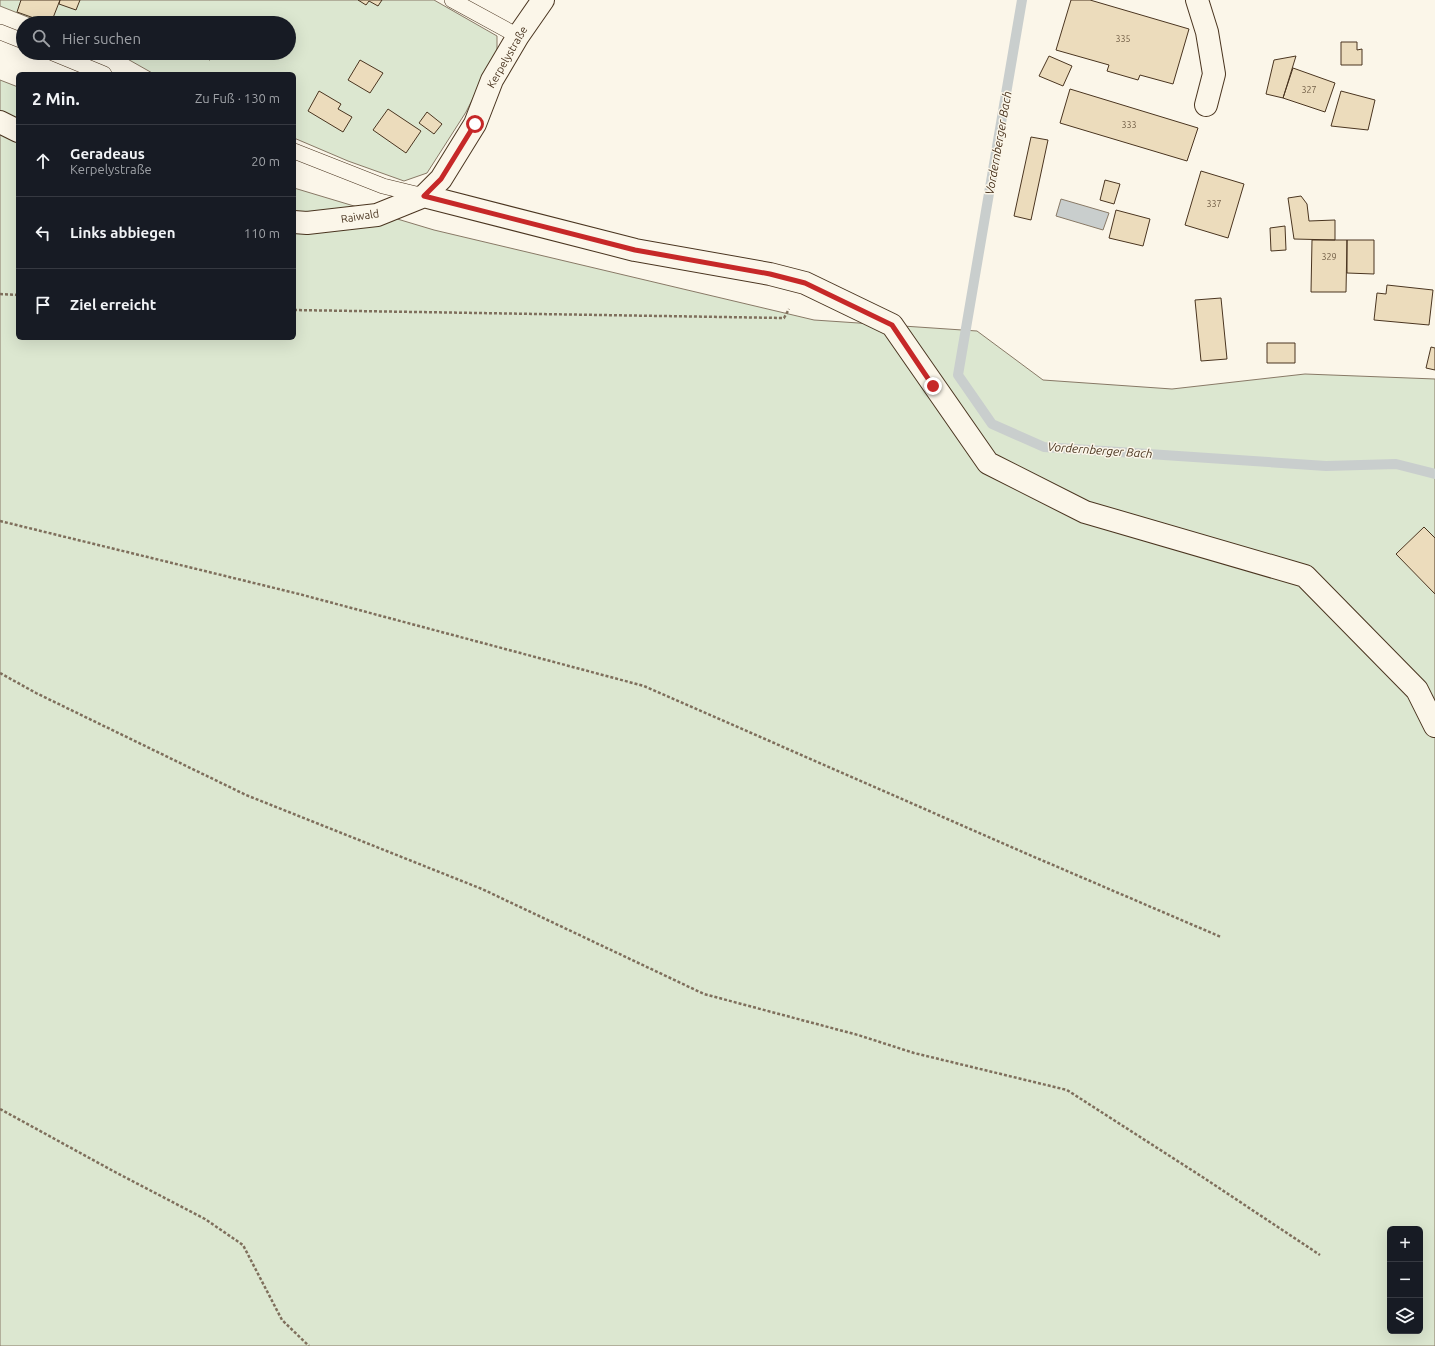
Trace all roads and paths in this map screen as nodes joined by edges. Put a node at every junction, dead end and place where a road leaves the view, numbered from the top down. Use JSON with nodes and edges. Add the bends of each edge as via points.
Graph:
{"nodes":[{"id":1,"x":452,"y":0,"type":"edge"},
{"id":2,"x":543,"y":0,"type":"edge"},
{"id":3,"x":1197,"y":0,"type":"edge"},
{"id":4,"x":0,"y":32,"type":"edge"},
{"id":5,"x":518,"y":36,"type":"junction"},
{"id":6,"x":16,"y":38,"type":"edge"},
{"id":7,"x":70,"y":60,"type":"edge"},
{"id":8,"x":99,"y":72,"type":"edge"},
{"id":9,"x":1206,"y":105,"type":"dead end"},
{"id":10,"x":0,"y":122,"type":"edge"},
{"id":11,"x":16,"y":130,"type":"edge"},
{"id":12,"x":296,"y":152,"type":"edge"},
{"id":13,"x":424,"y":196,"type":"junction"},
{"id":14,"x":296,"y":222,"type":"edge"},
{"id":15,"x":805,"y":283,"type":"junction"},
{"id":16,"x":0,"y":294,"type":"edge"},
{"id":17,"x":16,"y":295,"type":"edge"},
{"id":18,"x":296,"y":310,"type":"edge"},
{"id":19,"x":0,"y":521,"type":"edge"},
{"id":20,"x":0,"y":673,"type":"edge"},
{"id":21,"x":1435,"y":726,"type":"edge"},
{"id":22,"x":1221,"y":937,"type":"dead end"},
{"id":23,"x":0,"y":1109,"type":"edge"},
{"id":24,"x":1320,"y":1255,"type":"dead end"},
{"id":25,"x":309,"y":1346,"type":"edge"}],
"edges":[{"from":1,"to":5,"type":"lane"},
{"from":2,"to":5,"type":"street","name":"Kerpelystraße"},
{"from":3,"to":9,"type":"street","via":[[1207,32],[1214,74]]},
{"from":4,"to":6,"type":"lane"},
{"from":5,"to":13,"type":"street","name":"Kerpelystraße","via":[[492,80],[475,124],[441,179]]},
{"from":7,"to":8,"type":"lane"},
{"from":10,"to":11,"type":"street"},
{"from":12,"to":13,"type":"lane","via":[[382,186]]},
{"from":13,"to":14,"type":"street","name":"Raiwald","via":[[377,215]]},
{"from":13,"to":15,"type":"street","via":[[635,250],[770,274]]},
{"from":15,"to":18,"type":"path","via":[[784,318]]},
{"from":15,"to":21,"type":"street","via":[[892,325],[988,463],[1085,512],[1305,576],[1417,690]]},
{"from":16,"to":17,"type":"path"},
{"from":19,"to":22,"type":"path","via":[[299,594],[644,686]]},
{"from":20,"to":24,"type":"path","via":[[246,795],[482,889],[704,994],[914,1052],[1067,1090]]},
{"from":23,"to":25,"type":"path","via":[[205,1219],[243,1245],[282,1320]]}]}
